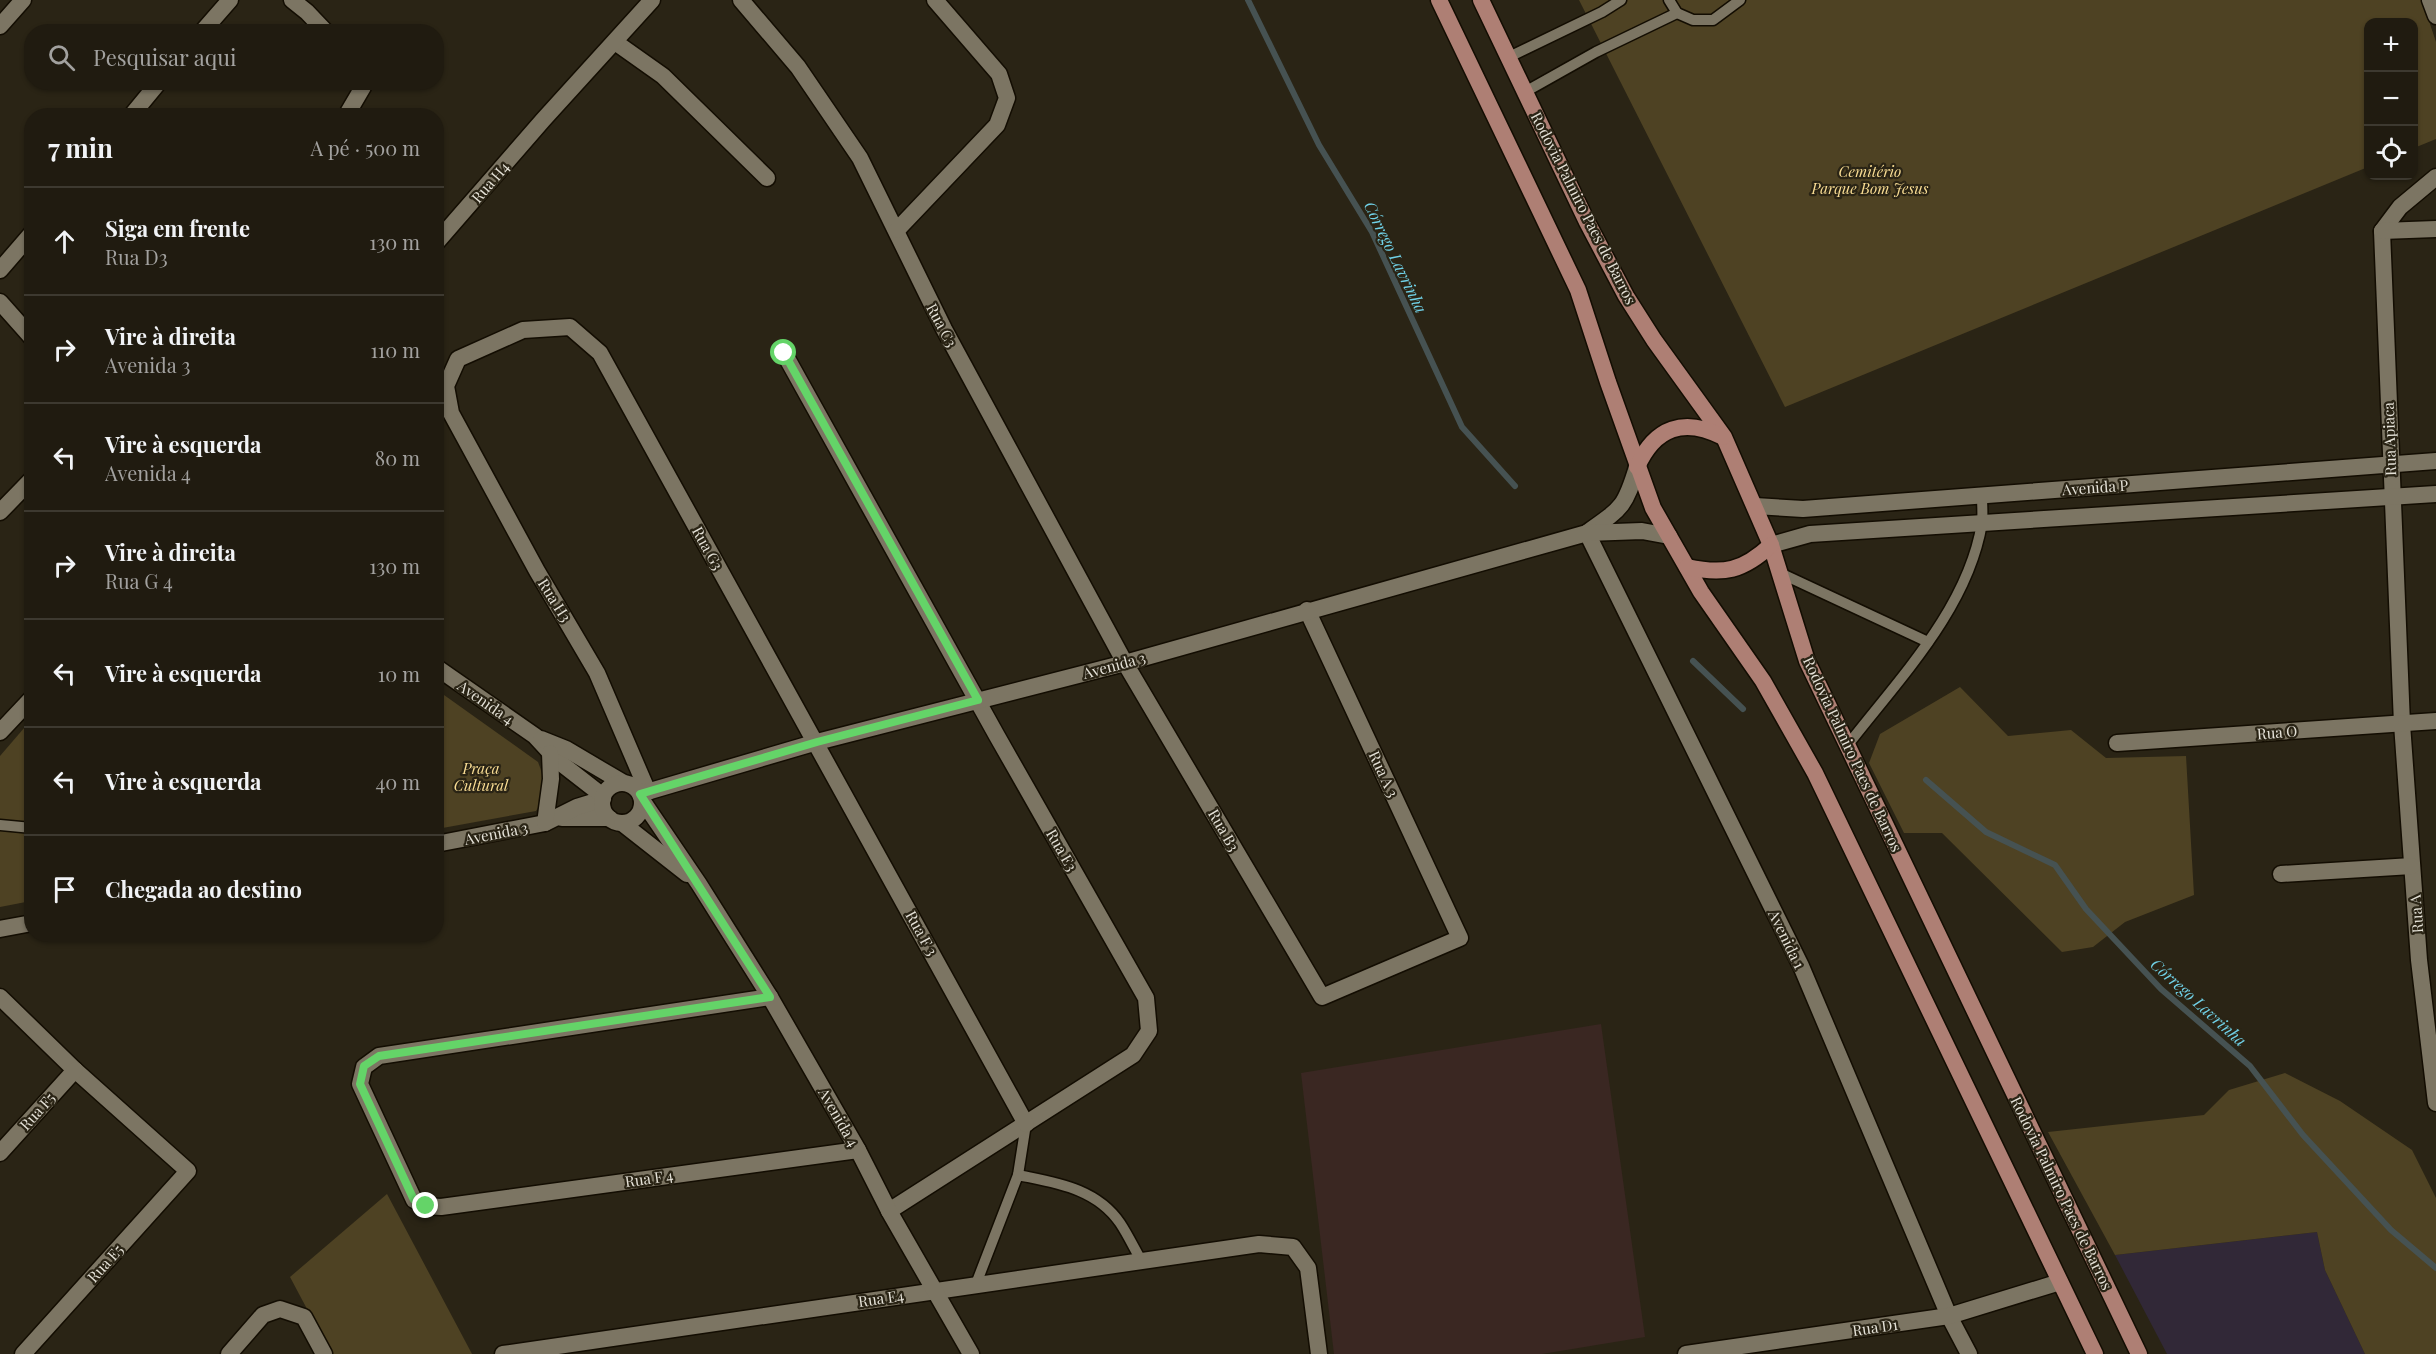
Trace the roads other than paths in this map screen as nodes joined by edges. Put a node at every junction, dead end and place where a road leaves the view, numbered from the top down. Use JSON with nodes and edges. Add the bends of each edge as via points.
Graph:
{"nodes":[{"id":1,"x":23,"y":0,"type":"edge"},
{"id":2,"x":230,"y":0,"type":"edge"},
{"id":3,"x":292,"y":0,"type":"edge"},
{"id":4,"x":652,"y":0,"type":"edge"},
{"id":5,"x":741,"y":0,"type":"edge"},
{"id":6,"x":935,"y":0,"type":"edge"},
{"id":7,"x":1439,"y":0,"type":"edge"},
{"id":8,"x":1481,"y":0,"type":"edge"},
{"id":9,"x":1622,"y":0,"type":"edge"},
{"id":10,"x":1669,"y":0,"type":"edge"},
{"id":11,"x":1740,"y":0,"type":"edge"},
{"id":12,"x":2430,"y":0,"type":"edge"},
{"id":13,"x":1677,"y":13,"type":"junction"},
{"id":14,"x":2436,"y":16,"type":"edge"},
{"id":15,"x":209,"y":24,"type":"edge"},
{"id":16,"x":318,"y":24,"type":"edge"},
{"id":17,"x":0,"y":26,"type":"edge"},
{"id":18,"x":615,"y":42,"type":"junction"},
{"id":19,"x":1509,"y":57,"type":"junction"},
{"id":20,"x":152,"y":90,"type":"edge"},
{"id":21,"x":361,"y":90,"type":"edge"},
{"id":22,"x":1525,"y":92,"type":"junction"},
{"id":23,"x":138,"y":108,"type":"edge"},
{"id":24,"x":351,"y":108,"type":"edge"},
{"id":25,"x":2436,"y":177,"type":"edge"},
{"id":26,"x":767,"y":178,"type":"dead end"},
{"id":27,"x":2436,"y":228,"type":"edge"},
{"id":28,"x":897,"y":230,"type":"junction"},
{"id":29,"x":2382,"y":231,"type":"junction"},
{"id":30,"x":444,"y":234,"type":"edge"},
{"id":31,"x":24,"y":242,"type":"edge"},
{"id":32,"x":0,"y":270,"type":"edge"},
{"id":33,"x":0,"y":302,"type":"edge"},
{"id":34,"x":24,"y":329,"type":"edge"},
{"id":35,"x":784,"y":353,"type":"dead end"},
{"id":36,"x":452,"y":413,"type":"joint"},
{"id":37,"x":1724,"y":437,"type":"junction"},
{"id":38,"x":2436,"y":461,"type":"edge"},
{"id":39,"x":2390,"y":465,"type":"junction"},
{"id":40,"x":1637,"y":467,"type":"junction"},
{"id":41,"x":24,"y":487,"type":"edge"},
{"id":42,"x":2436,"y":495,"type":"edge"},
{"id":43,"x":1982,"y":496,"type":"junction"},
{"id":44,"x":2391,"y":498,"type":"junction"},
{"id":45,"x":1755,"y":506,"type":"junction"},
{"id":46,"x":0,"y":512,"type":"edge"},
{"id":47,"x":1982,"y":523,"type":"junction"},
{"id":48,"x":1587,"y":533,"type":"junction"},
{"id":49,"x":1669,"y":536,"type":"junction"},
{"id":50,"x":1771,"y":545,"type":"junction"},
{"id":51,"x":1687,"y":567,"type":"junction"},
{"id":52,"x":1780,"y":573,"type":"junction"},
{"id":53,"x":1307,"y":610,"type":"junction"},
{"id":54,"x":1928,"y":642,"type":"junction"},
{"id":55,"x":1125,"y":663,"type":"junction"},
{"id":56,"x":444,"y":673,"type":"edge"},
{"id":57,"x":978,"y":700,"type":"junction"},
{"id":58,"x":24,"y":706,"type":"edge"},
{"id":59,"x":2436,"y":722,"type":"edge"},
{"id":60,"x":2402,"y":724,"type":"junction"},
{"id":61,"x":0,"y":732,"type":"edge"},
{"id":62,"x":535,"y":736,"type":"junction"},
{"id":63,"x":817,"y":742,"type":"junction"},
{"id":64,"x":2117,"y":742,"type":"dead end"},
{"id":65,"x":1847,"y":746,"type":"junction"},
{"id":66,"x":550,"y":753,"type":"junction"},
{"id":67,"x":622,"y":783,"type":"junction"},
{"id":68,"x":643,"y":795,"type":"junction"},
{"id":69,"x":603,"y":797,"type":"junction"},
{"id":70,"x":616,"y":820,"type":"junction"},
{"id":71,"x":550,"y":821,"type":"junction"},
{"id":72,"x":0,"y":825,"type":"edge"},
{"id":73,"x":24,"y":827,"type":"edge"},
{"id":74,"x":444,"y":842,"type":"edge"},
{"id":75,"x":2412,"y":866,"type":"junction"},
{"id":76,"x":2281,"y":874,"type":"dead end"},
{"id":77,"x":699,"y":884,"type":"junction"},
{"id":78,"x":24,"y":924,"type":"edge"},
{"id":79,"x":0,"y":929,"type":"edge"},
{"id":80,"x":2428,"y":959,"type":"edge"},
{"id":81,"x":0,"y":997,"type":"edge"},
{"id":82,"x":770,"y":997,"type":"junction"},
{"id":83,"x":1322,"y":997,"type":"joint"},
{"id":84,"x":75,"y":1070,"type":"junction"},
{"id":85,"x":2436,"y":1103,"type":"edge"},
{"id":86,"x":1026,"y":1124,"type":"junction"},
{"id":87,"x":858,"y":1150,"type":"junction"},
{"id":88,"x":0,"y":1153,"type":"edge"},
{"id":89,"x":1018,"y":1175,"type":"junction"},
{"id":90,"x":889,"y":1211,"type":"junction"},
{"id":91,"x":1141,"y":1260,"type":"junction"},
{"id":92,"x":2060,"y":1282,"type":"junction"},
{"id":93,"x":976,"y":1284,"type":"junction"},
{"id":94,"x":934,"y":1291,"type":"junction"},
{"id":95,"x":1949,"y":1316,"type":"junction"},
{"id":96,"x":23,"y":1354,"type":"edge"},
{"id":97,"x":229,"y":1354,"type":"edge"},
{"id":98,"x":324,"y":1354,"type":"edge"},
{"id":99,"x":503,"y":1354,"type":"edge"},
{"id":100,"x":971,"y":1354,"type":"edge"},
{"id":101,"x":1319,"y":1354,"type":"edge"},
{"id":102,"x":1686,"y":1354,"type":"edge"},
{"id":103,"x":1969,"y":1354,"type":"edge"},
{"id":104,"x":2095,"y":1354,"type":"edge"},
{"id":105,"x":2139,"y":1354,"type":"edge"}],
"edges":[{"from":1,"to":17,"type":"street"},
{"from":2,"to":15,"type":"street"},
{"from":3,"to":16,"type":"street"},
{"from":4,"to":18,"type":"street","name":"Rua H4"},
{"from":5,"to":28,"type":"street","name":"Rua C3","via":[[798,67],[860,159]]},
{"from":6,"to":28,"type":"street","via":[[999,74],[1007,98],[997,125]]},
{"from":7,"to":40,"type":"main road","via":[[1578,290]]},
{"from":8,"to":19,"type":"main road","name":"Rodovia Palmiro Paes de Barros"},
{"from":9,"to":19,"type":"lane"},
{"from":10,"to":13,"type":"lane"},
{"from":11,"to":13,"type":"lane","via":[[1713,20],[1693,20]]},
{"from":12,"to":14,"type":"street"},
{"from":13,"to":22,"type":"lane"},
{"from":18,"to":26,"type":"street","via":[[663,76]]},
{"from":18,"to":30,"type":"street","name":"Rua H4"},
{"from":19,"to":22,"type":"main road","name":"Rodovia Palmiro Paes de Barros"},
{"from":20,"to":23,"type":"street"},
{"from":21,"to":24,"type":"street"},
{"from":22,"to":37,"type":"main road","name":"Rodovia Palmiro Paes de Barros","via":[[1626,296]]},
{"from":25,"to":29,"type":"street","via":[[2400,207]]},
{"from":27,"to":29,"type":"street"},
{"from":28,"to":55,"type":"street","name":"Rua C3","via":[[944,329]]},
{"from":29,"to":39,"type":"street","name":"Rua Apiaca"},
{"from":31,"to":32,"type":"street"},
{"from":33,"to":34,"type":"street"},
{"from":35,"to":57,"type":"street","name":"Rua E3"},
{"from":36,"to":63,"type":"street","name":"Rua G3","via":[[446,386],[458,359],[523,330],[570,327],[600,353]]},
{"from":36,"to":68,"type":"street","name":"Rua H3","via":[[597,673]]},
{"from":37,"to":40,"type":"main road","via":[[1690,426],[1672,429],[1645,450]]},
{"from":37,"to":45,"type":"main road","name":"Rodovia Palmiro Paes de Barros"},
{"from":38,"to":39,"type":"street","name":"Avenida P"},
{"from":39,"to":43,"type":"street","name":"Avenida P"},
{"from":39,"to":44,"type":"street","name":"Rua Apiaca"},
{"from":40,"to":48,"type":"street","via":[[1628,498],[1620,509]]},
{"from":40,"to":49,"type":"main road"},
{"from":41,"to":46,"type":"street"},
{"from":42,"to":44,"type":"street","name":"Avenida P"},
{"from":43,"to":45,"type":"street","name":"Avenida P","via":[[1803,509]]},
{"from":43,"to":47,"type":"lane"},
{"from":44,"to":47,"type":"street","name":"Avenida P"},
{"from":44,"to":60,"type":"street","name":"Rua Apiaca"},
{"from":45,"to":50,"type":"main road","name":"Rodovia Palmiro Paes de Barros"},
{"from":47,"to":50,"type":"street","name":"Avenida P","via":[[1810,534]]},
{"from":47,"to":54,"type":"lane","via":[[1953,604]]},
{"from":48,"to":49,"type":"street","via":[[1634,531]]},
{"from":48,"to":53,"type":"street","name":"Avenida 3"},
{"from":48,"to":95,"type":"street","name":"Avenida 1","via":[[1801,966]]},
{"from":49,"to":51,"type":"main road"},
{"from":50,"to":51,"type":"main road","via":[[1754,560],[1733,570],[1710,572]]},
{"from":50,"to":52,"type":"main road","name":"Rodovia Palmiro Paes de Barros"},
{"from":51,"to":92,"type":"main road","via":[[1763,681],[1815,773]]},
{"from":52,"to":54,"type":"lane"},
{"from":52,"to":65,"type":"main road","name":"Rodovia Palmiro Paes de Barros","via":[[1807,661]]},
{"from":53,"to":55,"type":"street","name":"Avenida 3"},
{"from":53,"to":83,"type":"street","name":"Rua A 3","via":[[1460,938]]},
{"from":54,"to":65,"type":"lane"},
{"from":55,"to":57,"type":"street","name":"Avenida 3"},
{"from":55,"to":83,"type":"street","name":"Rua B3"},
{"from":56,"to":62,"type":"street","name":"Avenida 4"},
{"from":57,"to":63,"type":"street","name":"Avenida 3"},
{"from":57,"to":86,"type":"street","name":"Rua E3","via":[[1146,999],[1149,1031],[1133,1055]]},
{"from":58,"to":61,"type":"street"},
{"from":59,"to":60,"type":"street","name":"Rua O"},
{"from":60,"to":64,"type":"street","name":"Rua O"},
{"from":60,"to":75,"type":"street","name":"Rua A"},
{"from":62,"to":66,"type":"street","name":"Avenida 4"},
{"from":62,"to":67,"type":"street","name":"Avenida 4","via":[[566,749]]},
{"from":63,"to":68,"type":"street","name":"Avenida 3"},
{"from":63,"to":86,"type":"street","name":"Rua F 3"},
{"from":65,"to":105,"type":"main road","name":"Rodovia Palmiro Paes de Barros"},
{"from":66,"to":69,"type":"street","name":"Avenida 4"},
{"from":66,"to":71,"type":"street"},
{"from":67,"to":68,"type":"street"},
{"from":67,"to":69,"type":"street","via":[[614,784]]},
{"from":68,"to":70,"type":"street","via":[[640,811],[633,820]]},
{"from":68,"to":77,"type":"street","name":"Avenida 4"},
{"from":69,"to":70,"type":"street","via":[[603,810]]},
{"from":69,"to":71,"type":"street","name":"Avenida 3"},
{"from":70,"to":71,"type":"street","name":"Avenida 3"},
{"from":70,"to":77,"type":"street","name":"Avenida 4"},
{"from":71,"to":74,"type":"street","name":"Avenida 3"},
{"from":72,"to":73,"type":"lane"},
{"from":75,"to":76,"type":"street"},
{"from":75,"to":80,"type":"street","name":"Rua A"},
{"from":77,"to":82,"type":"street","name":"Avenida 4"},
{"from":78,"to":79,"type":"street"},
{"from":80,"to":85,"type":"street","name":"Rua A"},
{"from":81,"to":84,"type":"street"},
{"from":82,"to":87,"type":"street","name":"Avenida 4"},
{"from":82,"to":87,"type":"street","name":"Rua F 4","via":[[379,1056],[364,1066],[360,1084],[414,1200],[426,1206]]},
{"from":84,"to":88,"type":"street","name":"Rua F5"},
{"from":84,"to":96,"type":"street","name":"Rua E5","via":[[188,1171]]},
{"from":86,"to":89,"type":"lane"},
{"from":86,"to":90,"type":"street"},
{"from":87,"to":90,"type":"street","name":"Avenida 4"},
{"from":89,"to":91,"type":"lane","via":[[1065,1185],[1101,1202],[1119,1222]]},
{"from":89,"to":93,"type":"lane"},
{"from":90,"to":94,"type":"street","name":"Avenida 4"},
{"from":91,"to":93,"type":"street","name":"Rua E4"},
{"from":91,"to":101,"type":"street","name":"Rua E4","via":[[1259,1244],[1293,1247],[1308,1268]]},
{"from":92,"to":95,"type":"street","name":"Rua D1"},
{"from":92,"to":104,"type":"main road"},
{"from":93,"to":94,"type":"street","name":"Rua E4"},
{"from":94,"to":99,"type":"street","name":"Rua E4"},
{"from":94,"to":100,"type":"street","name":"Avenida 4"},
{"from":95,"to":102,"type":"street","name":"Rua D1"},
{"from":95,"to":103,"type":"street","name":"Avenida 1"},
{"from":97,"to":98,"type":"street","via":[[263,1315],[280,1309],[304,1317]]}]}
